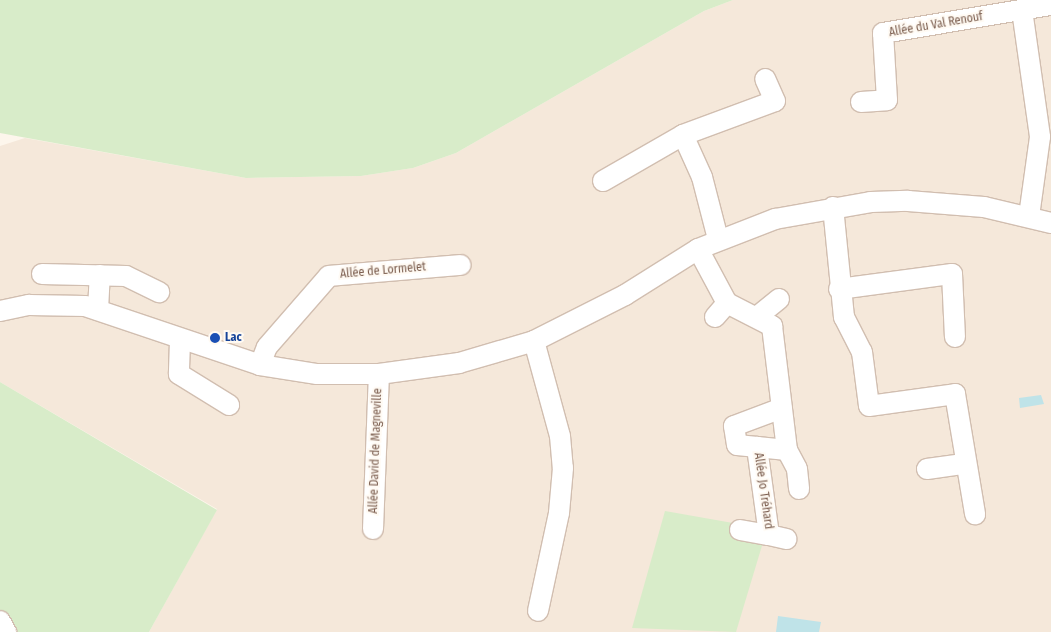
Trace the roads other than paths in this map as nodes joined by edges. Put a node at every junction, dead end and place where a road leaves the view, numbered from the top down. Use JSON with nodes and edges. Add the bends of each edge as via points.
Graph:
{"nodes":[{"id":1,"x":1051,"y":5,"type":"edge"},
{"id":2,"x":1022,"y":10,"type":"junction"},
{"id":3,"x":765,"y":79,"type":"dead end"},
{"id":4,"x":861,"y":102,"type":"dead end"},
{"id":5,"x":683,"y":135,"type":"junction"},
{"id":6,"x":603,"y":181,"type":"dead end"},
{"id":7,"x":832,"y":208,"type":"junction"},
{"id":8,"x":1029,"y":216,"type":"junction"},
{"id":9,"x":1051,"y":224,"type":"edge"},
{"id":10,"x":718,"y":239,"type":"junction"},
{"id":11,"x":698,"y":249,"type":"junction"},
{"id":12,"x":461,"y":265,"type":"dead end"},
{"id":13,"x":42,"y":274,"type":"dead end"},
{"id":14,"x":100,"y":275,"type":"junction"},
{"id":15,"x":839,"y":289,"type":"junction"},
{"id":16,"x":160,"y":292,"type":"dead end"},
{"id":17,"x":779,"y":299,"type":"dead end"},
{"id":18,"x":98,"y":310,"type":"junction"},
{"id":19,"x":0,"y":311,"type":"edge"},
{"id":20,"x":758,"y":316,"type":"junction"},
{"id":21,"x":955,"y":337,"type":"dead end"},
{"id":22,"x":180,"y":341,"type":"junction"},
{"id":23,"x":534,"y":341,"type":"junction"},
{"id":24,"x":260,"y":365,"type":"junction"},
{"id":25,"x":379,"y":374,"type":"junction"},
{"id":26,"x":230,"y":405,"type":"dead end"},
{"id":27,"x":782,"y":408,"type":"junction"},
{"id":28,"x":757,"y":447,"type":"junction"},
{"id":29,"x":787,"y":450,"type":"junction"},
{"id":30,"x":964,"y":464,"type":"junction"},
{"id":31,"x":927,"y":469,"type":"dead end"},
{"id":32,"x":799,"y":489,"type":"dead end"},
{"id":33,"x":976,"y":514,"type":"dead end"},
{"id":34,"x":373,"y":529,"type":"dead end"},
{"id":35,"x":740,"y":530,"type":"dead end"},
{"id":36,"x":538,"y":611,"type":"dead end"},
{"id":37,"x":0,"y":621,"type":"edge"},
{"id":38,"x":6,"y":632,"type":"edge"}],
"edges":[{"from":1,"to":2,"type":"street","name":"Allée du Val Renouf"},
{"from":2,"to":4,"type":"street","name":"Allée du Val Renouf","via":[[884,33],[887,100]]},
{"from":2,"to":8,"type":"street","via":[[1040,137]]},
{"from":3,"to":5,"type":"street","via":[[775,101]]},
{"from":5,"to":6,"type":"street"},
{"from":5,"to":10,"type":"street","via":[[702,177]]},
{"from":7,"to":8,"type":"street","via":[[870,202],[936,202]]},
{"from":7,"to":10,"type":"street","via":[[775,219]]},
{"from":7,"to":15,"type":"street"},
{"from":8,"to":9,"type":"street"},
{"from":10,"to":11,"type":"street"},
{"from":11,"to":20,"type":"street","via":[[721,310]]},
{"from":11,"to":23,"type":"street","via":[[625,295]]},
{"from":12,"to":24,"type":"street","name":"Allée de Lormelet","via":[[330,276],[267,347]]},
{"from":13,"to":14,"type":"street"},
{"from":14,"to":16,"type":"street","via":[[126,276]]},
{"from":14,"to":18,"type":"street"},
{"from":15,"to":21,"type":"street","via":[[952,274]]},
{"from":15,"to":30,"type":"street","via":[[844,317],[862,352],[869,406],[955,394]]},
{"from":17,"to":20,"type":"street"},
{"from":18,"to":19,"type":"street","via":[[48,304]]},
{"from":18,"to":22,"type":"street"},
{"from":20,"to":27,"type":"street","via":[[772,326]]},
{"from":22,"to":24,"type":"street"},
{"from":22,"to":26,"type":"street","via":[[179,374]]},
{"from":23,"to":25,"type":"street","via":[[459,363]]},
{"from":23,"to":36,"type":"street","via":[[560,436],[562,468],[559,513]]},
{"from":24,"to":25,"type":"street","via":[[316,374]]},
{"from":25,"to":34,"type":"street","name":"Allée David de Magneville"},
{"from":27,"to":28,"type":"street","name":"Allée Jo Tréhard","via":[[734,426],[737,445]]},
{"from":27,"to":29,"type":"street"},
{"from":28,"to":29,"type":"street","name":"Allée Jo Tréhard"},
{"from":28,"to":35,"type":"street","name":"Allée Jo Tréhard","via":[[778,537]]},
{"from":29,"to":32,"type":"street","via":[[797,469]]},
{"from":30,"to":31,"type":"street"},
{"from":30,"to":33,"type":"street"},
{"from":37,"to":38,"type":"street"}]}
